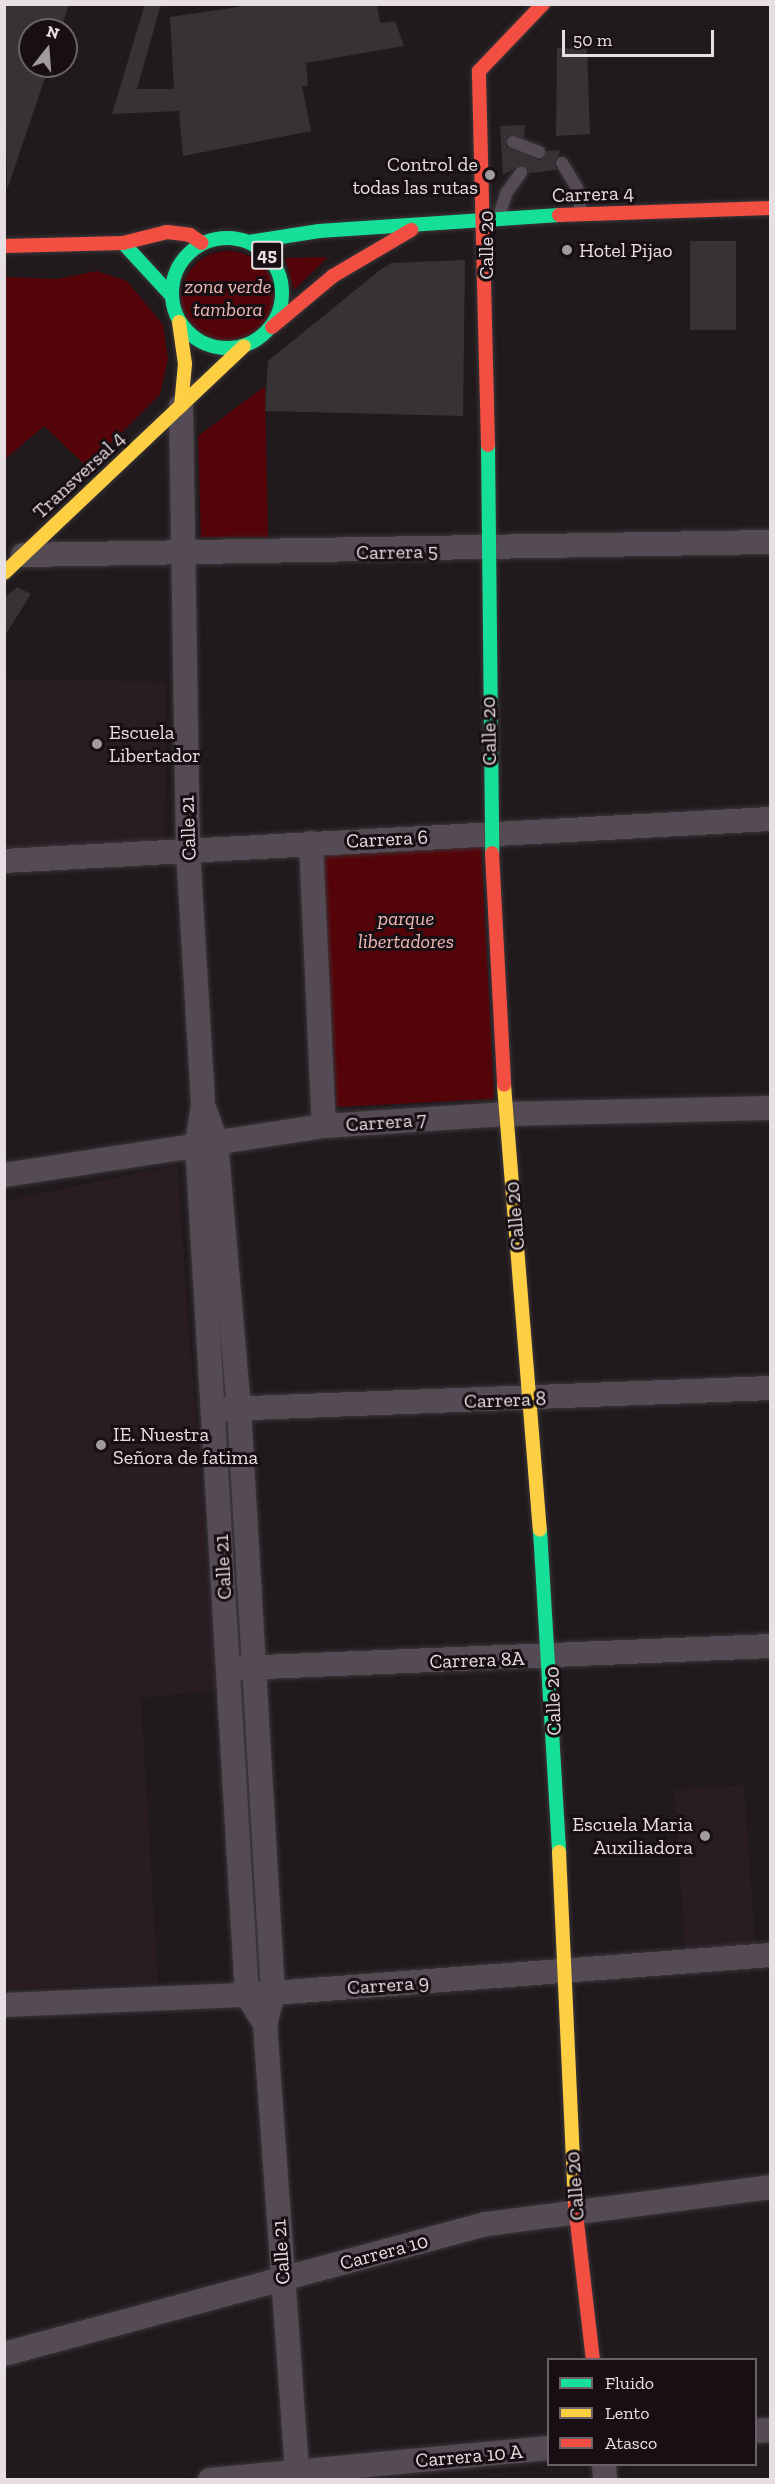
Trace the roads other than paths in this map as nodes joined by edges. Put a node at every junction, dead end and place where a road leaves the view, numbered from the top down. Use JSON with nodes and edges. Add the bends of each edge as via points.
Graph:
{"nodes":[{"id":1,"x":543,"y":4,"type":"edge"},
{"id":2,"x":513,"y":142,"type":"dead end"},
{"id":3,"x":539,"y":152,"type":"dead end"},
{"id":4,"x":499,"y":164,"type":"dead end"},
{"id":5,"x":562,"y":164,"type":"dead end"},
{"id":6,"x":484,"y":165,"type":"junction"},
{"id":7,"x":522,"y":173,"type":"dead end"},
{"id":8,"x":771,"y":208,"type":"edge"},
{"id":9,"x":581,"y":214,"type":"junction"},
{"id":10,"x":492,"y":218,"type":"junction"},
{"id":11,"x":417,"y":226,"type":"junction"},
{"id":12,"x":249,"y":242,"type":"junction"},
{"id":13,"x":123,"y":243,"type":"junction"},
{"id":14,"x":202,"y":243,"type":"junction"},
{"id":15,"x":4,"y":246,"type":"edge"},
{"id":16,"x":171,"y":295,"type":"junction"},
{"id":17,"x":179,"y":321,"type":"junction"},
{"id":18,"x":270,"y":328,"type":"junction"},
{"id":19,"x":244,"y":346,"type":"junction"},
{"id":20,"x":181,"y":406,"type":"junction"},
{"id":21,"x":771,"y":542,"type":"edge"},
{"id":22,"x":486,"y":550,"type":"junction"},
{"id":23,"x":23,"y":555,"type":"junction"},
{"id":24,"x":182,"y":556,"type":"junction"},
{"id":25,"x":4,"y":573,"type":"edge"},
{"id":26,"x":771,"y":819,"type":"edge"},
{"id":27,"x":491,"y":833,"type":"junction"},
{"id":28,"x":311,"y":843,"type":"junction"},
{"id":29,"x":188,"y":850,"type":"junction"},
{"id":30,"x":4,"y":861,"type":"edge"},
{"id":31,"x":771,"y":1108,"type":"edge"},
{"id":32,"x":506,"y":1114,"type":"junction"},
{"id":33,"x":324,"y":1126,"type":"junction"},
{"id":34,"x":207,"y":1142,"type":"junction"},
{"id":35,"x":4,"y":1175,"type":"edge"},
{"id":36,"x":771,"y":1388,"type":"edge"},
{"id":37,"x":532,"y":1400,"type":"junction"},
{"id":38,"x":239,"y":1409,"type":"junction"},
{"id":39,"x":214,"y":1410,"type":"junction"},
{"id":40,"x":771,"y":1646,"type":"edge"},
{"id":41,"x":551,"y":1658,"type":"junction"},
{"id":42,"x":256,"y":1666,"type":"junction"},
{"id":43,"x":229,"y":1669,"type":"junction"},
{"id":44,"x":771,"y":1955,"type":"edge"},
{"id":45,"x":563,"y":1972,"type":"junction"},
{"id":46,"x":273,"y":1993,"type":"junction"},
{"id":47,"x":247,"y":1995,"type":"junction"},
{"id":48,"x":4,"y":2005,"type":"edge"},
{"id":49,"x":265,"y":2024,"type":"junction"},
{"id":50,"x":771,"y":2187,"type":"edge"},
{"id":51,"x":575,"y":2210,"type":"junction"},
{"id":52,"x":283,"y":2278,"type":"junction"},
{"id":53,"x":4,"y":2354,"type":"edge"},
{"id":54,"x":592,"y":2358,"type":"edge"},
{"id":55,"x":547,"y":2448,"type":"edge"},
{"id":56,"x":298,"y":2476,"type":"edge"},
{"id":57,"x":210,"y":2480,"type":"edge"}],
"edges":[{"from":1,"to":6,"type":"street","name":"Calle 20","via":[[508,36],[479,71],[489,131]]},
{"from":2,"to":3,"type":"lane"},
{"from":4,"to":6,"type":"lane"},
{"from":5,"to":9,"type":"lane","via":[[577,188]]},
{"from":6,"to":10,"type":"street","name":"Calle 20"},
{"from":7,"to":10,"type":"lane"},
{"from":8,"to":9,"type":"street","name":"Carrera 4","number":"45"},
{"from":9,"to":10,"type":"street","name":"Carrera 4","number":"45"},
{"from":10,"to":11,"type":"street","name":"Carrera 4","number":"45"},
{"from":10,"to":22,"type":"street","name":"Calle 20"},
{"from":11,"to":12,"type":"street","name":"Carrera 4","number":"45","via":[[319,231]]},
{"from":11,"to":18,"type":"street","name":"Carrera 4","number":"45","via":[[333,276]]},
{"from":12,"to":14,"type":"street","number":"45","via":[[226,237]]},
{"from":12,"to":18,"type":"street","number":"45","via":[[264,251],[281,280],[279,314]]},
{"from":13,"to":14,"type":"street","via":[[167,232],[190,236]]},
{"from":13,"to":15,"type":"street"},
{"from":13,"to":16,"type":"street"},
{"from":14,"to":16,"type":"street","via":[[179,264]]},
{"from":16,"to":17,"type":"street"},
{"from":17,"to":19,"type":"street","via":[[207,345]]},
{"from":17,"to":20,"type":"street","via":[[186,364]]},
{"from":18,"to":19,"type":"street","number":"45"},
{"from":19,"to":20,"type":"street","number":"45"},
{"from":20,"to":23,"type":"street","name":"Transversal 4","number":"45"},
{"from":20,"to":24,"type":"street","name":"Calle 21"},
{"from":21,"to":22,"type":"street","name":"Carrera 5"},
{"from":22,"to":24,"type":"street","name":"Carrera 5"},
{"from":22,"to":27,"type":"street","name":"Calle 20"},
{"from":23,"to":24,"type":"street","name":"Carrera 5"},
{"from":23,"to":25,"type":"street","name":"Transversal 4","number":"45"},
{"from":24,"to":29,"type":"street","name":"Calle 21"},
{"from":26,"to":27,"type":"street","name":"Carrera 6"},
{"from":27,"to":28,"type":"street","name":"Carrera 6"},
{"from":27,"to":32,"type":"street","name":"Calle 20"},
{"from":28,"to":29,"type":"street","name":"Carrera 6"},
{"from":28,"to":33,"type":"street"},
{"from":29,"to":30,"type":"street","name":"Carrera 6"},
{"from":29,"to":34,"type":"street","name":"Calle 21"},
{"from":31,"to":32,"type":"street","name":"Carrera 7"},
{"from":32,"to":33,"type":"street","name":"Carrera 7"},
{"from":32,"to":37,"type":"street","name":"Calle 20"},
{"from":33,"to":34,"type":"street","name":"Carrera 7"},
{"from":34,"to":35,"type":"street","name":"Carrera 7"},
{"from":34,"to":38,"type":"street","name":"Calle 21"},
{"from":34,"to":39,"type":"street","name":"Calle 21"},
{"from":36,"to":37,"type":"street","name":"Carrera 8"},
{"from":37,"to":38,"type":"street","name":"Carrera 8"},
{"from":37,"to":41,"type":"street","name":"Calle 20"},
{"from":38,"to":39,"type":"street","name":"Carrera 8"},
{"from":38,"to":42,"type":"street","name":"Calle 21"},
{"from":39,"to":43,"type":"street","name":"Calle 21"},
{"from":40,"to":41,"type":"street","name":"Carrera 8A"},
{"from":41,"to":42,"type":"street","name":"Carrera 8A"},
{"from":41,"to":45,"type":"street","name":"Calle 20"},
{"from":42,"to":43,"type":"street","name":"Carrera 8A"},
{"from":42,"to":46,"type":"street","name":"Calle 21"},
{"from":43,"to":47,"type":"street","name":"Calle 21"},
{"from":44,"to":45,"type":"street","name":"Carrera 9"},
{"from":45,"to":46,"type":"street","name":"Carrera 9"},
{"from":45,"to":51,"type":"street","name":"Calle 20"},
{"from":46,"to":47,"type":"street","name":"Carrera 9"},
{"from":46,"to":49,"type":"street","name":"Calle 21"},
{"from":47,"to":48,"type":"street","name":"Carrera 9"},
{"from":47,"to":49,"type":"street","name":"Calle 21"},
{"from":49,"to":52,"type":"street","name":"Calle 21"},
{"from":50,"to":51,"type":"street","name":"Carrera 10"},
{"from":51,"to":52,"type":"street","name":"Carrera 10","via":[[486,2224]]},
{"from":51,"to":54,"type":"street","name":"Calle 20"},
{"from":52,"to":53,"type":"street","name":"Carrera 10"},
{"from":52,"to":56,"type":"street","name":"Calle 21"},
{"from":55,"to":56,"type":"street","name":"Carrera 10 A"},
{"from":56,"to":57,"type":"street","name":"Carrera 10 A"}]}
